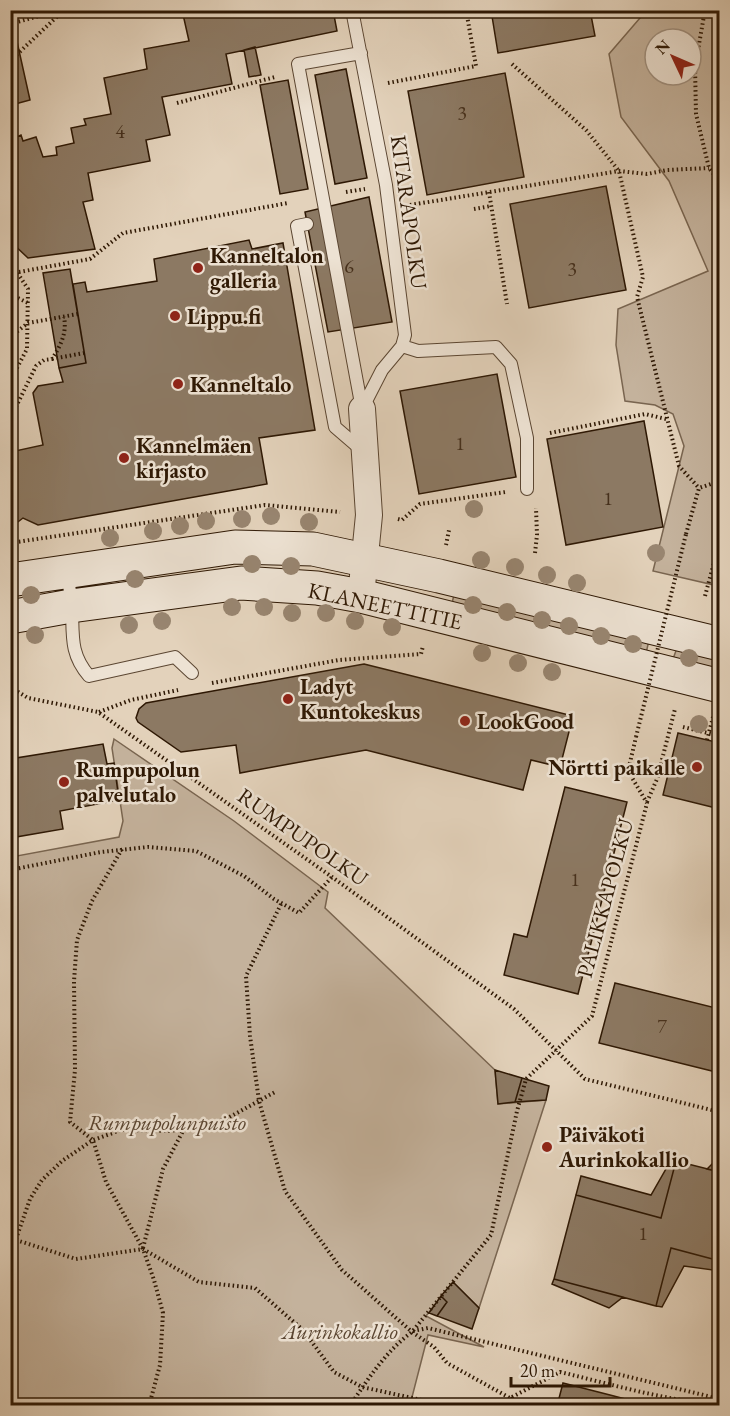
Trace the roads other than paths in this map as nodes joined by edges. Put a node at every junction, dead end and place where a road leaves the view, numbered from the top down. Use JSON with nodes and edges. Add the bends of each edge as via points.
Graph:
{"nodes":[{"id":1,"x":352,"y":10,"type":"edge"},
{"id":2,"x":361,"y":53,"type":"junction"},
{"id":3,"x":307,"y":224,"type":"dead end"},
{"id":4,"x":402,"y":346,"type":"junction"},
{"id":5,"x":362,"y":409,"type":"junction"},
{"id":6,"x":364,"y":453,"type":"junction"},
{"id":7,"x":527,"y":489,"type":"road end"},
{"id":8,"x":366,"y":559,"type":"junction"},
{"id":9,"x":67,"y":571,"type":"junction"},
{"id":10,"x":10,"y":580,"type":"edge"},
{"id":11,"x":361,"y":596,"type":"junction"},
{"id":12,"x":72,"y":606,"type":"junction"},
{"id":13,"x":10,"y":617,"type":"edge"},
{"id":14,"x":720,"y":644,"type":"edge"},
{"id":15,"x":192,"y":673,"type":"dead end"},
{"id":16,"x":717,"y":700,"type":"edge"}],
"edges":[{"from":1,"to":2,"type":"lane","name":"KITARAPOLKU"},
{"from":2,"to":4,"type":"lane","name":"KITARAPOLKU","via":[[390,208],[405,335]]},
{"from":2,"to":5,"type":"lane","via":[[298,64]]},
{"from":3,"to":6,"type":"lane","via":[[297,226],[335,427]]},
{"from":4,"to":5,"type":"lane","via":[[382,370]]},
{"from":4,"to":7,"type":"lane","via":[[418,351],[496,347],[511,364],[527,438]]},
{"from":5,"to":6,"type":"street"},
{"from":6,"to":8,"type":"street","via":[[369,515]]},
{"from":8,"to":9,"type":"street","name":"KLANEETTITIE","via":[[313,549],[235,547]]},
{"from":8,"to":11,"type":"street"},
{"from":8,"to":14,"type":"street","name":"KLANEETTITIE"},
{"from":9,"to":10,"type":"street","name":"KLANEETTITIE"},
{"from":9,"to":12,"type":"lane"},
{"from":11,"to":12,"type":"street","name":"KLANEETTITIE","via":[[317,588],[241,583]]},
{"from":11,"to":16,"type":"street","name":"KLANEETTITIE"},
{"from":12,"to":13,"type":"street","name":"KLANEETTITIE"},
{"from":12,"to":15,"type":"lane","via":[[73,648],[89,676],[175,657]]}]}
